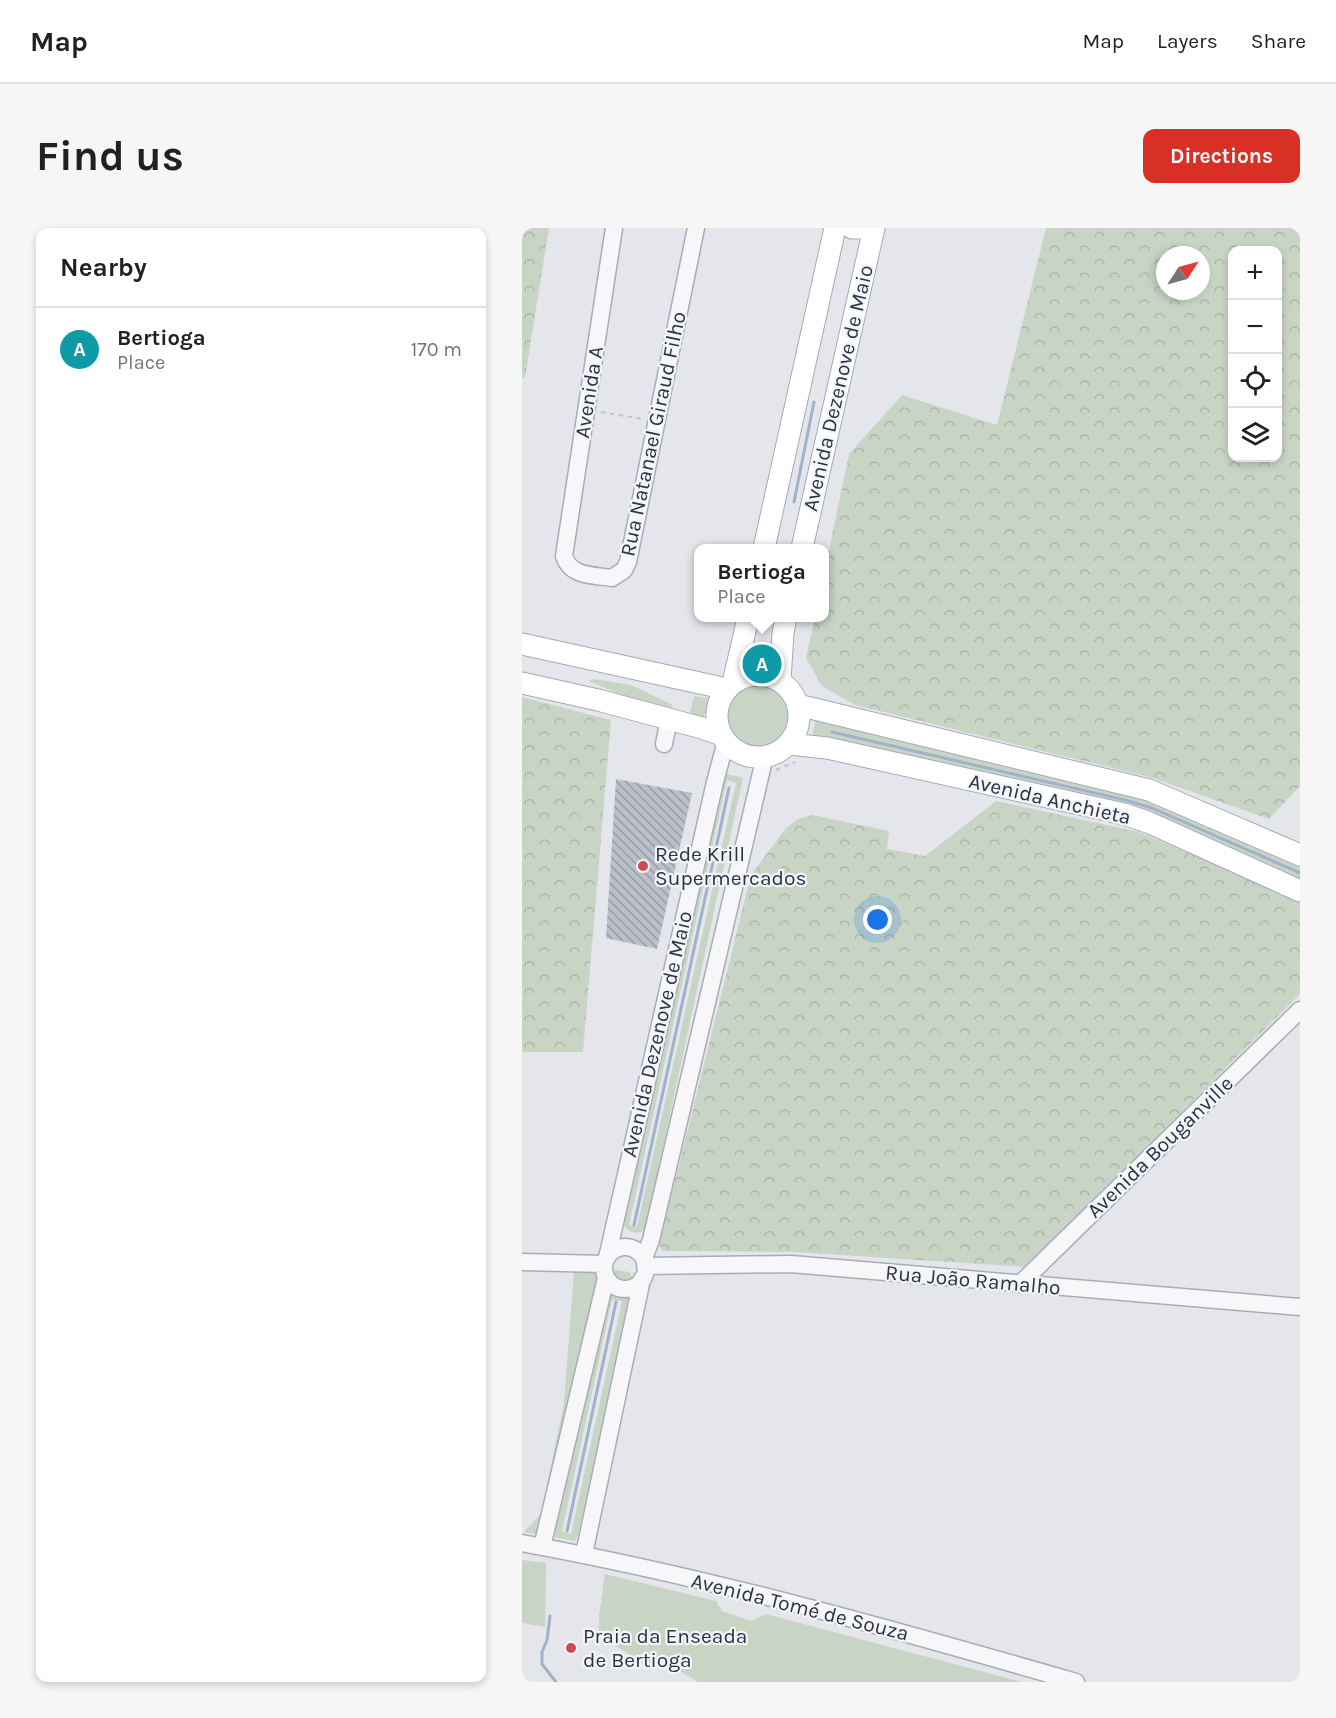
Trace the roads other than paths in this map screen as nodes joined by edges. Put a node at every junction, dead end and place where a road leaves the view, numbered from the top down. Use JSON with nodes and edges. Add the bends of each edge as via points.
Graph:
{"nodes":[{"id":1,"x":614,"y":228,"type":"edge"},
{"id":2,"x":696,"y":228,"type":"edge"},
{"id":3,"x":835,"y":228,"type":"edge"},
{"id":4,"x":852,"y":228,"type":"edge"},
{"id":5,"x":864,"y":228,"type":"edge"},
{"id":6,"x":874,"y":228,"type":"edge"},
{"id":7,"x":765,"y":544,"type":"edge"},
{"id":8,"x":803,"y":544,"type":"edge"},
{"id":9,"x":564,"y":556,"type":"joint"},
{"id":10,"x":747,"y":622,"type":"edge"},
{"id":11,"x":785,"y":622,"type":"edge"},
{"id":12,"x":522,"y":644,"type":"edge"},
{"id":13,"x":780,"y":680,"type":"junction"},
{"id":14,"x":522,"y":683,"type":"edge"},
{"id":15,"x":730,"y":686,"type":"junction"},
{"id":16,"x":798,"y":705,"type":"junction"},
{"id":17,"x":669,"y":719,"type":"junction"},
{"id":18,"x":724,"y":738,"type":"junction"},
{"id":19,"x":664,"y":744,"type":"dead end"},
{"id":20,"x":789,"y":744,"type":"junction"},
{"id":21,"x":765,"y":756,"type":"junction"},
{"id":22,"x":1300,"y":855,"type":"edge"},
{"id":23,"x":1300,"y":891,"type":"edge"},
{"id":24,"x":1300,"y":1010,"type":"edge"},
{"id":25,"x":612,"y":1233,"type":"junction"},
{"id":26,"x":651,"y":1240,"type":"junction"},
{"id":27,"x":522,"y":1262,"type":"edge"},
{"id":28,"x":606,"y":1267,"type":"junction"},
{"id":29,"x":644,"y":1268,"type":"junction"},
{"id":30,"x":1020,"y":1284,"type":"junction"},
{"id":31,"x":1300,"y":1307,"type":"edge"},
{"id":32,"x":522,"y":1543,"type":"edge"},
{"id":33,"x":542,"y":1547,"type":"junction"},
{"id":34,"x":584,"y":1554,"type":"junction"},
{"id":35,"x":1076,"y":1682,"type":"edge"}],
"edges":[{"from":1,"to":9,"type":"street","name":"Avenida A"},
{"from":2,"to":9,"type":"street","name":"Rua Natanael Giraud Filho","via":[[628,562],[612,578],[573,571]]},
{"from":3,"to":7,"type":"main road","name":"Avenida Dezenove de Maio"},
{"from":4,"to":5,"type":"main road"},
{"from":6,"to":8,"type":"main road","name":"Avenida Dezenove de Maio"},
{"from":10,"to":15,"type":"main road"},
{"from":11,"to":13,"type":"main road"},
{"from":12,"to":15,"type":"main road"},
{"from":13,"to":15,"type":"main road","via":[[761,674],[742,678]]},
{"from":13,"to":16,"type":"main road"},
{"from":14,"to":17,"type":"main road"},
{"from":15,"to":18,"type":"main road","via":[[717,711]]},
{"from":16,"to":20,"type":"main road","via":[[800,718]]},
{"from":16,"to":22,"type":"main road","name":"Avenida Anchieta","via":[[1149,790]]},
{"from":17,"to":18,"type":"main road"},
{"from":17,"to":19,"type":"street"},
{"from":18,"to":21,"type":"main road","via":[[743,754]]},
{"from":18,"to":25,"type":"street","name":"Avenida Dezenove de Maio"},
{"from":20,"to":21,"type":"main road"},
{"from":20,"to":23,"type":"main road","name":"Avenida Anchieta","via":[[827,748],[1124,814]]},
{"from":21,"to":26,"type":"street","name":"Avenida Dezenove de Maio"},
{"from":24,"to":30,"type":"street","name":"Avenida Bouganville"},
{"from":25,"to":26,"type":"street"},
{"from":25,"to":28,"type":"street","name":"Avenida Dezenove de Maio"},
{"from":26,"to":29,"type":"street","name":"Avenida Dezenove de Maio"},
{"from":27,"to":28,"type":"street"},
{"from":28,"to":29,"type":"street","via":[[612,1252],[625,1248],[632,1249]]},
{"from":28,"to":29,"type":"street","via":[[611,1284],[624,1289],[635,1287]]},
{"from":28,"to":33,"type":"street","name":"Avenida Dezenove de Maio"},
{"from":29,"to":30,"type":"street","name":"Rua João Ramalho","via":[[791,1264]]},
{"from":29,"to":34,"type":"street","name":"Avenida Dezenove de Maio"},
{"from":30,"to":31,"type":"street","name":"Rua João Ramalho"},
{"from":32,"to":33,"type":"street","name":"Avenida Tomé de Souza"},
{"from":33,"to":34,"type":"street","name":"Avenida Tomé de Souza"},
{"from":34,"to":35,"type":"street","name":"Avenida Tomé de Souza","via":[[717,1585]]}]}
